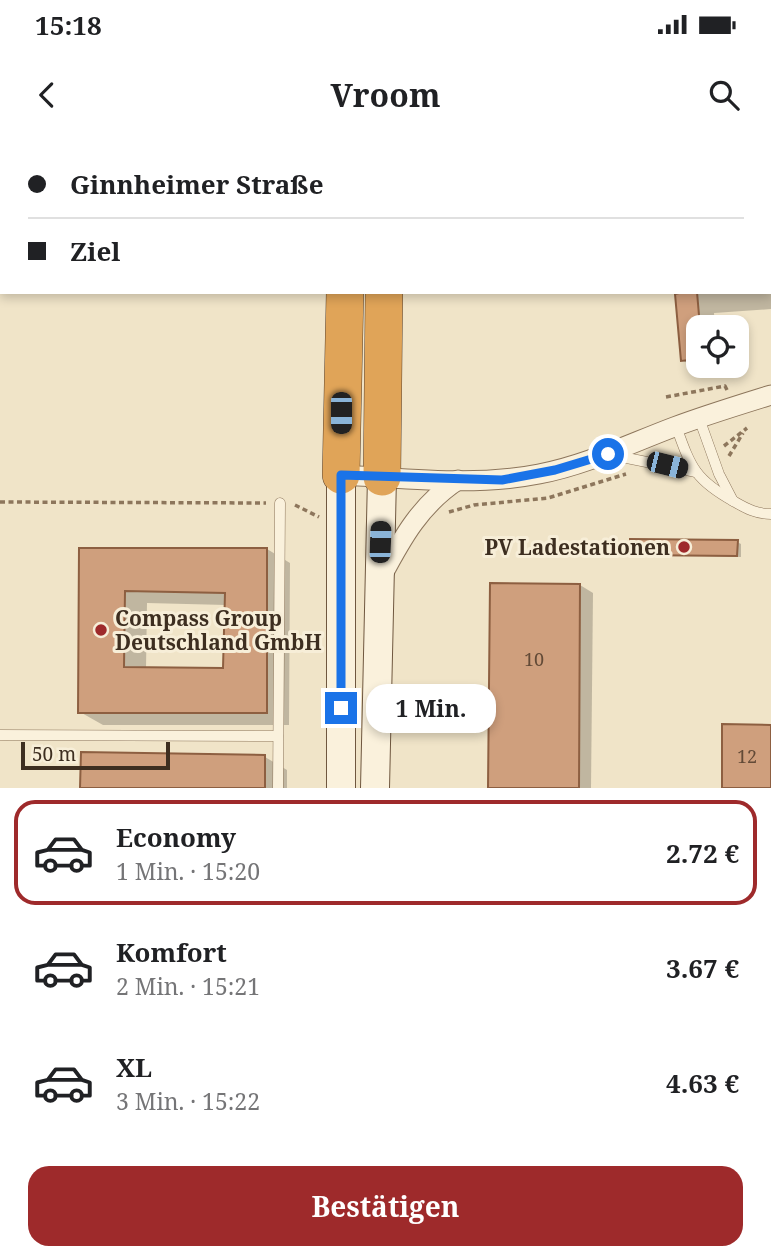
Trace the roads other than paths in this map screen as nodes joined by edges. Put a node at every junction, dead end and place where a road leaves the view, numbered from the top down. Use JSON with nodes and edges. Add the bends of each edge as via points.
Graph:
{"nodes":[{"id":1,"x":345,"y":294,"type":"edge"},
{"id":2,"x":384,"y":294,"type":"edge"},
{"id":3,"x":771,"y":395,"type":"edge"},
{"id":4,"x":699,"y":418,"type":"junction"},
{"id":5,"x":676,"y":426,"type":"junction"},
{"id":6,"x":608,"y":454,"type":"junction"},
{"id":7,"x":696,"y":472,"type":"junction"},
{"id":8,"x":341,"y":475,"type":"junction"},
{"id":9,"x":382,"y":477,"type":"junction"},
{"id":10,"x":458,"y":480,"type":"junction"},
{"id":11,"x":734,"y":502,"type":"junction"},
{"id":12,"x":280,"y":503,"type":"road end"},
{"id":13,"x":771,"y":514,"type":"edge"},
{"id":14,"x":379,"y":583,"type":"junction"},
{"id":15,"x":0,"y":735,"type":"edge"},
{"id":16,"x":278,"y":736,"type":"junction"},
{"id":17,"x":278,"y":788,"type":"edge"},
{"id":18,"x":341,"y":788,"type":"edge"},
{"id":19,"x":375,"y":788,"type":"edge"}],
"edges":[{"from":1,"to":8,"type":"highway"},
{"from":2,"to":9,"type":"highway"},
{"from":3,"to":4,"type":"street"},
{"from":4,"to":5,"type":"street"},
{"from":4,"to":11,"type":"lane"},
{"from":5,"to":6,"type":"street"},
{"from":5,"to":7,"type":"lane"},
{"from":6,"to":7,"type":"lane"},
{"from":6,"to":10,"type":"street","via":[[537,475]]},
{"from":7,"to":11,"type":"lane","via":[[706,485]]},
{"from":8,"to":9,"type":"street"},
{"from":8,"to":18,"type":"main road"},
{"from":9,"to":10,"type":"street"},
{"from":9,"to":14,"type":"main road"},
{"from":10,"to":14,"type":"street","via":[[424,507]]},
{"from":11,"to":13,"type":"lane"},
{"from":12,"to":16,"type":"lane"},
{"from":14,"to":19,"type":"main road"},
{"from":15,"to":16,"type":"lane"},
{"from":16,"to":17,"type":"lane"}]}
